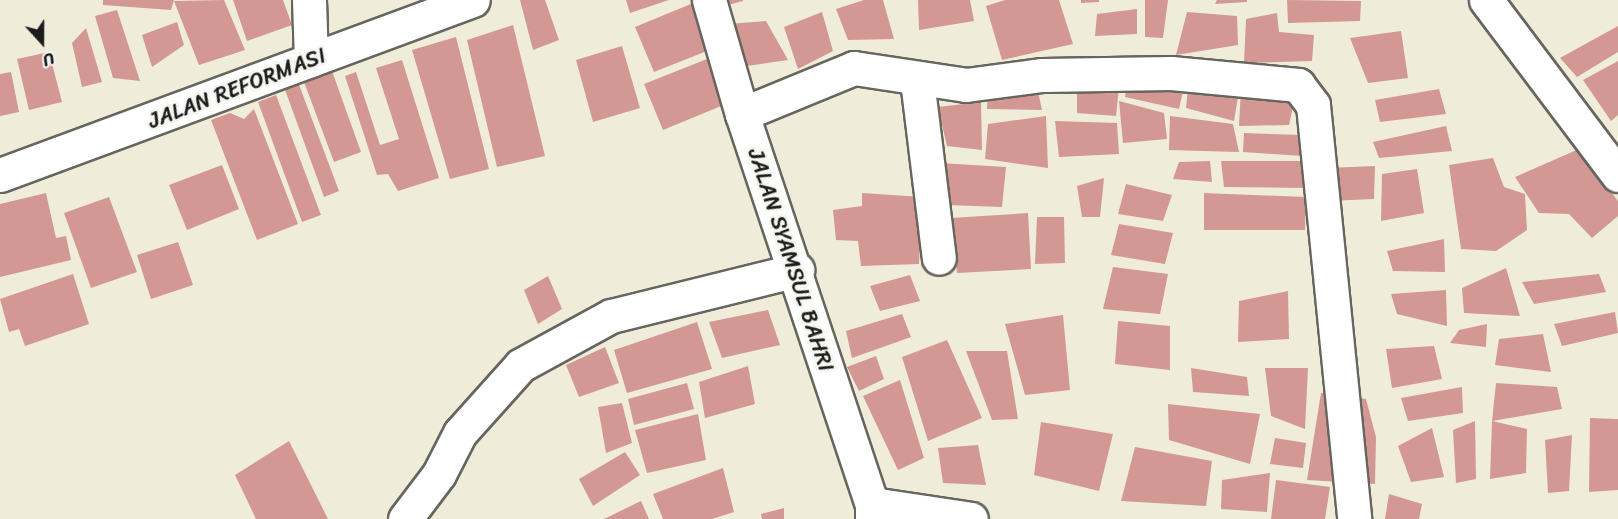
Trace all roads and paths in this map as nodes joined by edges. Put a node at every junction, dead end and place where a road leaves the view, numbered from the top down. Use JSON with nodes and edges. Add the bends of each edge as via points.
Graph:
{"nodes":[{"id":1,"x":309,"y":0,"type":"edge"},
{"id":2,"x":473,"y":0,"type":"edge"},
{"id":3,"x":709,"y":0,"type":"edge"},
{"id":4,"x":1486,"y":0,"type":"edge"},
{"id":5,"x":311,"y":60,"type":"junction"},
{"id":6,"x":917,"y":80,"type":"junction"},
{"id":7,"x":742,"y":114,"type":"junction"},
{"id":8,"x":0,"y":175,"type":"edge"},
{"id":9,"x":1618,"y":175,"type":"edge"},
{"id":10,"x":939,"y":258,"type":"dead end"},
{"id":11,"x":797,"y":270,"type":"junction"},
{"id":12,"x":872,"y":512,"type":"edge"},
{"id":13,"x":405,"y":519,"type":"edge"},
{"id":14,"x":971,"y":519,"type":"edge"},
{"id":15,"x":1354,"y":519,"type":"edge"}],
"edges":[{"from":1,"to":5,"type":"street"},
{"from":2,"to":5,"type":"street","name":"JALAN REFORMASI"},
{"from":3,"to":7,"type":"street","name":"JALAN SYAMSUL BAHRI"},
{"from":4,"to":9,"type":"street"},
{"from":5,"to":8,"type":"street","name":"JALAN REFORMASI"},
{"from":6,"to":7,"type":"street","via":[[854,68]]},
{"from":6,"to":10,"type":"street"},
{"from":6,"to":15,"type":"street","via":[[966,85],[1042,75],[1172,73],[1298,85],[1304,90],[1313,105]]},
{"from":7,"to":11,"type":"street","name":"JALAN SYAMSUL BAHRI"},
{"from":11,"to":12,"type":"street","name":"JALAN SYAMSUL BAHRI"},
{"from":11,"to":13,"type":"street","via":[[611,316],[567,336],[521,365],[460,433],[439,474]]},
{"from":12,"to":14,"type":"street"}]}
